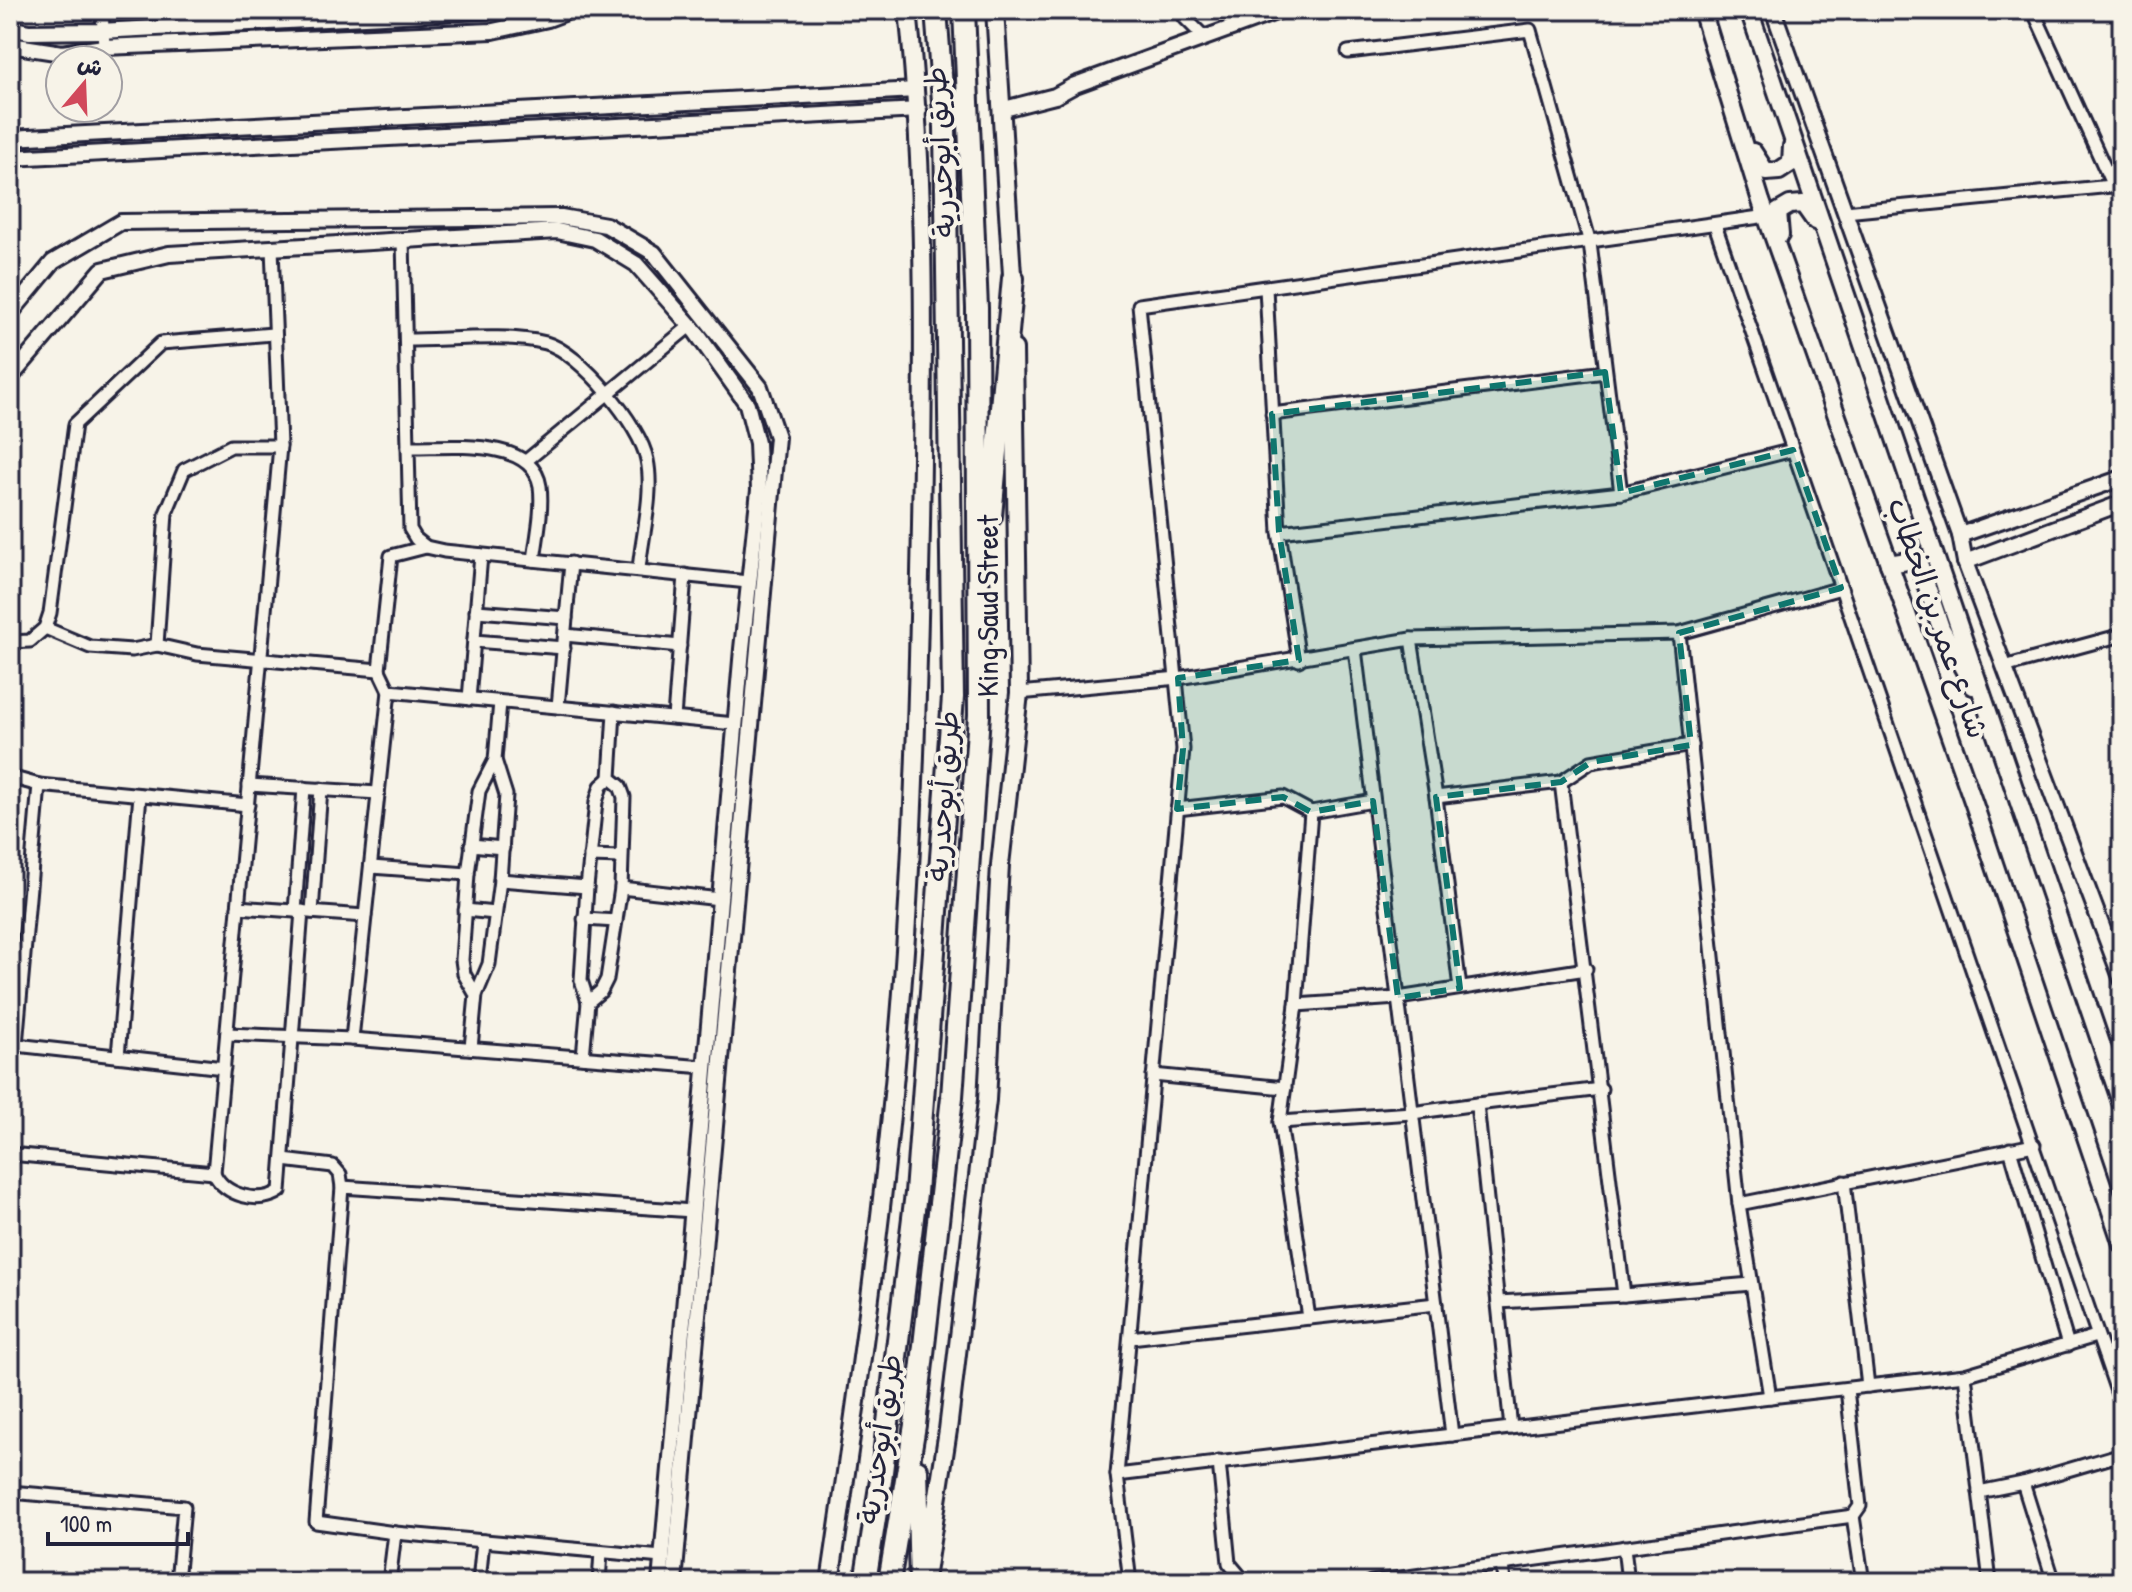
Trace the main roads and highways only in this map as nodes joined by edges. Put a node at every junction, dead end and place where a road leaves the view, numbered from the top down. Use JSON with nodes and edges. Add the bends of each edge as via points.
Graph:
{"nodes":[{"id":1,"x":908,"y":10,"type":"edge"},
{"id":2,"x":936,"y":10,"type":"edge"},
{"id":3,"x":964,"y":10,"type":"edge"},
{"id":4,"x":995,"y":10,"type":"edge"},
{"id":5,"x":1702,"y":10,"type":"edge"},
{"id":6,"x":1749,"y":10,"type":"edge"},
{"id":7,"x":1772,"y":77,"type":"junction"},
{"id":8,"x":1730,"y":99,"type":"junction"},
{"id":9,"x":1840,"y":274,"type":"junction"},
{"id":10,"x":1013,"y":278,"type":"junction"},
{"id":11,"x":1796,"y":298,"type":"junction"},
{"id":12,"x":1889,"y":564,"type":"junction"},
{"id":13,"x":981,"y":627,"type":"junction"},
{"id":14,"x":1994,"y":723,"type":"junction"},
{"id":15,"x":2122,"y":1105,"type":"edge"},
{"id":16,"x":2122,"y":1244,"type":"edge"},
{"id":17,"x":915,"y":1425,"type":"junction"},
{"id":18,"x":830,"y":1582,"type":"edge"},
{"id":19,"x":865,"y":1582,"type":"edge"},
{"id":20,"x":889,"y":1582,"type":"edge"},
{"id":21,"x":922,"y":1582,"type":"edge"}],
"edges":[{"from":1,"to":18,"type":"main road","via":[[919,110],[923,427],[918,692],[902,993],[864,1354]]},
{"from":2,"to":19,"type":"highway","name":"طريق أبوحدرية","via":[[945,127],[953,697],[916,1193]]},
{"from":3,"to":13,"type":"highway","name":"طريق أبوحدرية","via":[[977,308]]},
{"from":4,"to":10,"type":"main road","name":"King Saud Street"},
{"from":5,"to":8,"type":"main road","name":"شارع عمر بن الخطاب"},
{"from":6,"to":7,"type":"main road","name":"شارع عمر بن الخطاب"},
{"from":7,"to":8,"type":"main road","via":[[1793,149],[1791,163],[1779,171],[1766,172],[1754,156]]},
{"from":7,"to":9,"type":"main road","name":"شارع عمر بن الخطاب"},
{"from":8,"to":11,"type":"main road","name":"شارع عمر بن الخطاب"},
{"from":9,"to":11,"type":"main road","via":[[1812,215],[1803,204],[1790,205],[1778,212],[1778,227]]},
{"from":9,"to":14,"type":"main road","name":"شارع عمر بن الخطاب"},
{"from":10,"to":13,"type":"highway"},
{"from":10,"to":21,"type":"main road","name":"King Saud Street","via":[[1019,693],[1000,865],[987,1100],[948,1430]]},
{"from":11,"to":12,"type":"main road","name":"شارع عمر بن الخطاب"},
{"from":12,"to":14,"type":"main road","via":[[1913,560],[1920,566],[1941,628]]},
{"from":12,"to":16,"type":"main road","name":"شارع عمر بن الخطاب"},
{"from":13,"to":17,"type":"highway","name":"طريق أبوحدرية","via":[[952,1097]]},
{"from":14,"to":15,"type":"main road","name":"شارع عمر بن الخطاب"},
{"from":17,"to":20,"type":"highway","name":"طريق أبوحدرية"},
{"from":17,"to":21,"type":"highway"}]}
